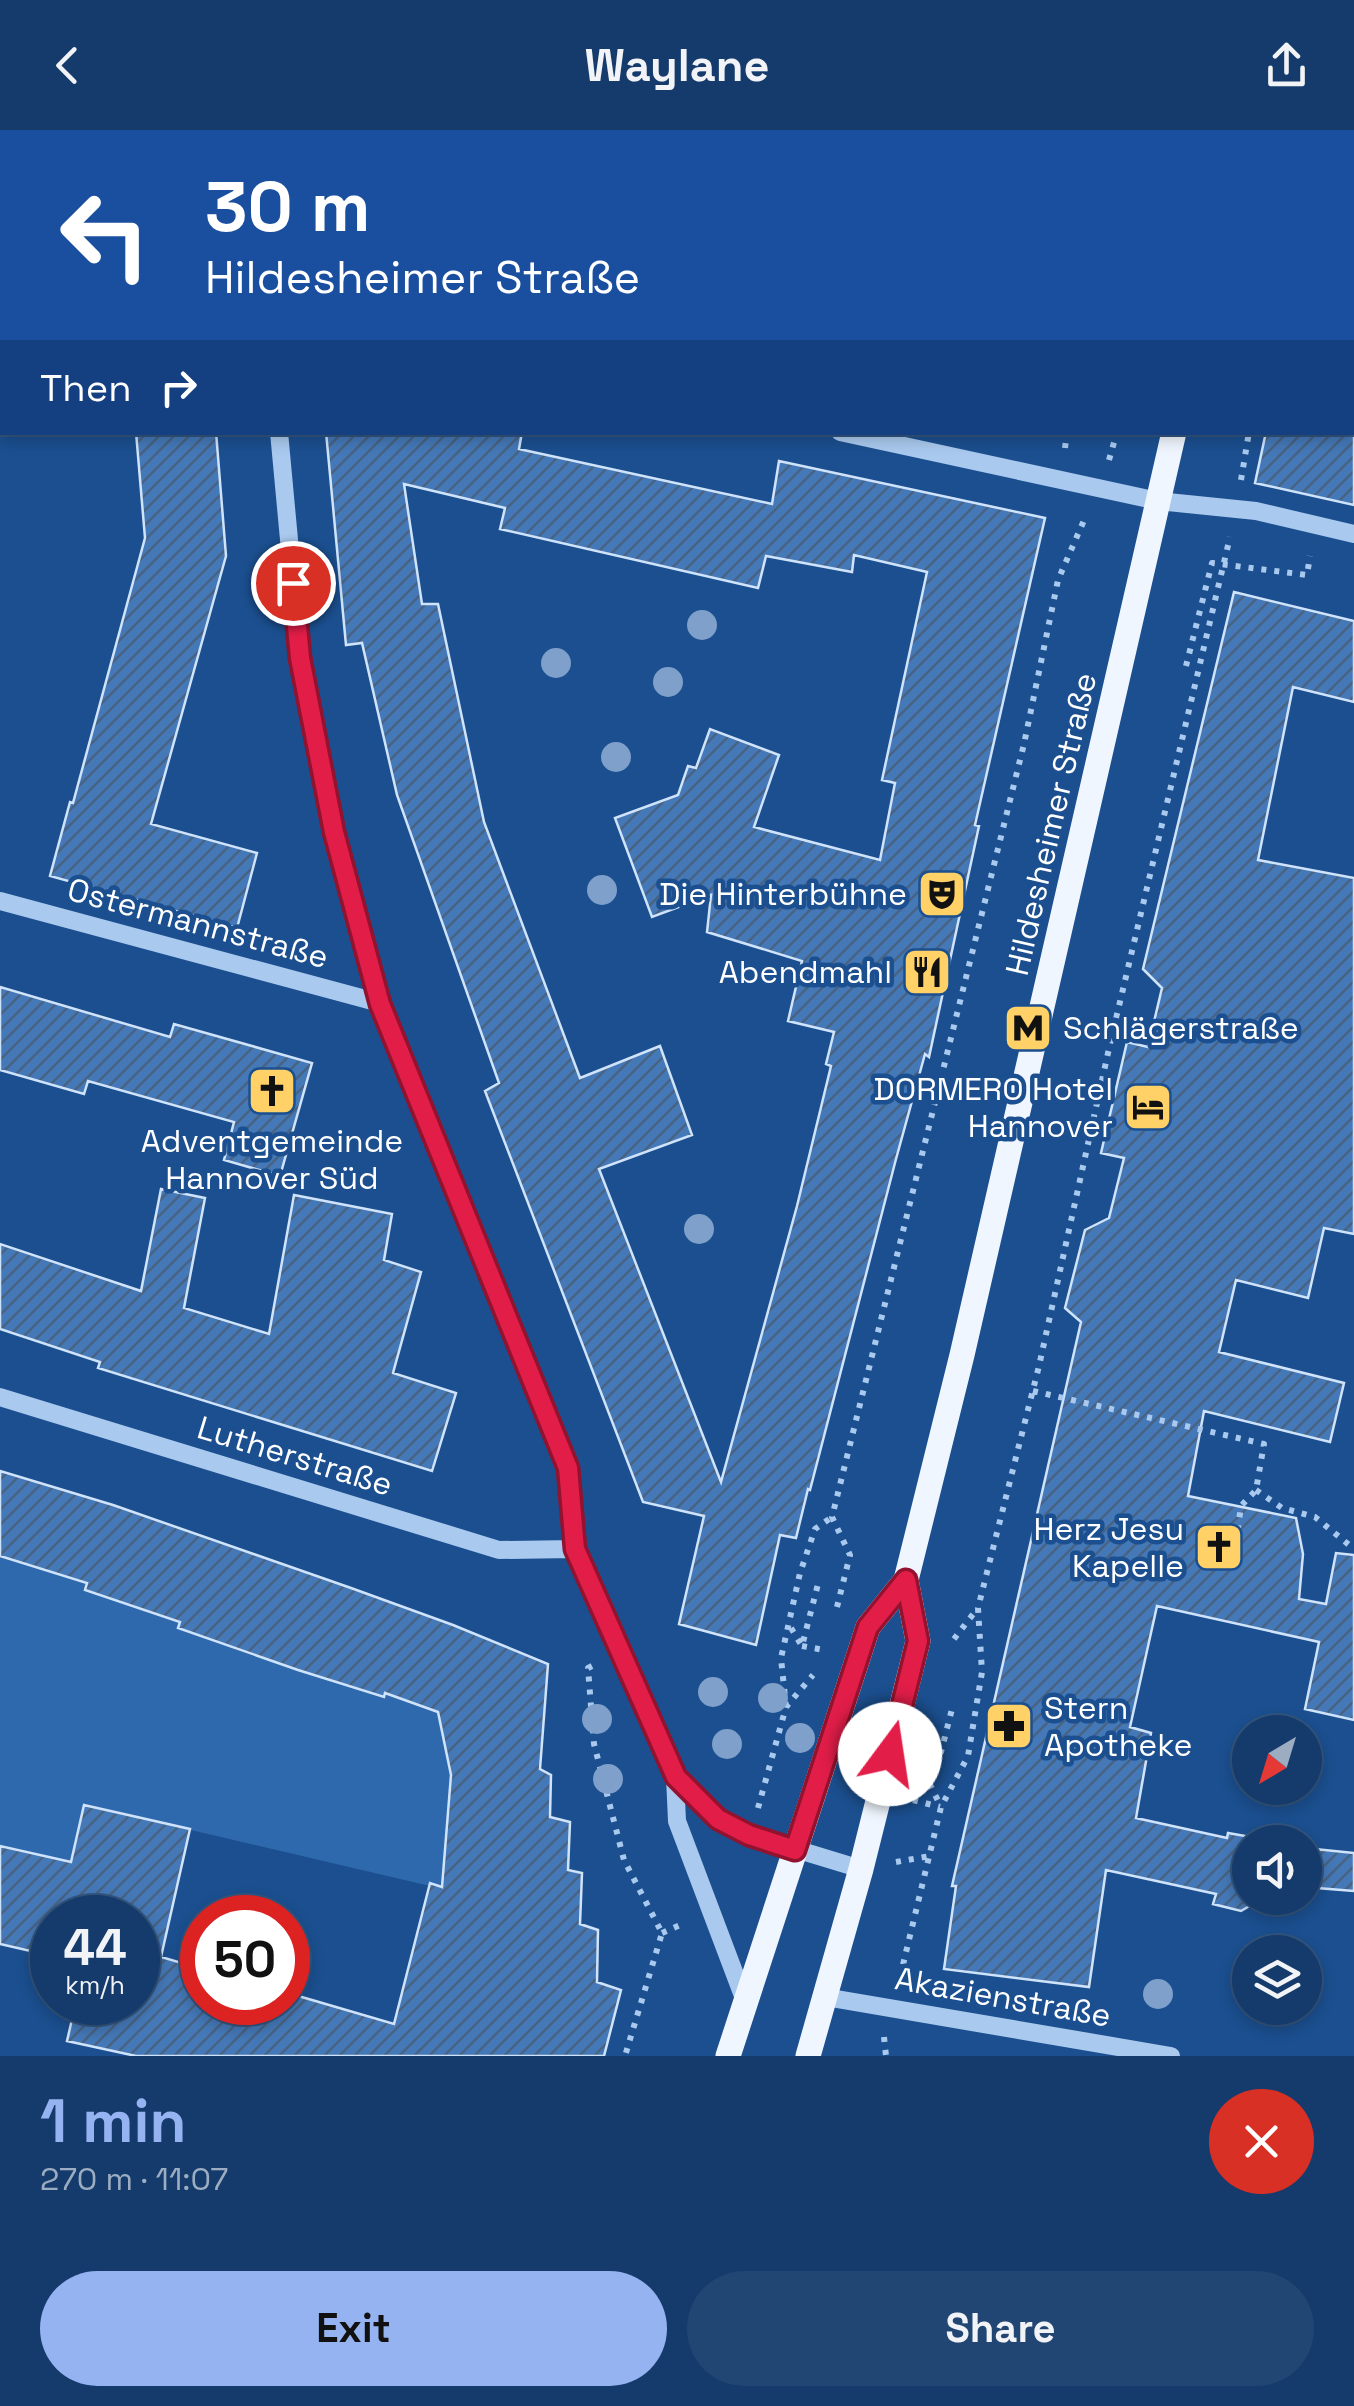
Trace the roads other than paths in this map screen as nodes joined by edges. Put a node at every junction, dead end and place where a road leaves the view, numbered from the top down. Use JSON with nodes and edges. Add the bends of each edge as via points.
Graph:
{"nodes":[{"id":1,"x":279,"y":435,"type":"edge"},
{"id":2,"x":854,"y":435,"type":"edge"},
{"id":3,"x":1173,"y":435,"type":"edge"},
{"id":4,"x":1158,"y":501,"type":"junction"},
{"id":5,"x":1354,"y":534,"type":"edge"},
{"id":6,"x":0,"y":901,"type":"edge"},
{"id":7,"x":380,"y":1004,"type":"junction"},
{"id":8,"x":0,"y":1397,"type":"edge"},
{"id":9,"x":575,"y":1549,"type":"junction"},
{"id":10,"x":906,"y":1580,"type":"junction"},
{"id":11,"x":676,"y":1777,"type":"junction"},
{"id":12,"x":795,"y":1850,"type":"junction"},
{"id":13,"x":861,"y":1868,"type":"junction"},
{"id":14,"x":825,"y":1998,"type":"junction"},
{"id":15,"x":745,"y":2001,"type":"junction"},
{"id":16,"x":728,"y":2056,"type":"edge"},
{"id":17,"x":808,"y":2056,"type":"edge"},
{"id":18,"x":1172,"y":2056,"type":"edge"}],
"edges":[{"from":1,"to":7,"type":"street","via":[[300,658],[334,832]]},
{"from":2,"to":4,"type":"street"},
{"from":3,"to":4,"type":"main road","name":"Hildesheimer Straße"},
{"from":4,"to":5,"type":"street","via":[[1236,508]]},
{"from":4,"to":10,"type":"main road","name":"Hildesheimer Straße"},
{"from":6,"to":7,"type":"street","name":"Ostermannstraße"},
{"from":7,"to":9,"type":"street","via":[[568,1468]]},
{"from":8,"to":9,"type":"street","name":"Lutherstraße","via":[[499,1550]]},
{"from":9,"to":11,"type":"street"},
{"from":10,"to":12,"type":"main road","name":"Hildesheimer Straße","via":[[868,1627]]},
{"from":10,"to":13,"type":"main road","name":"Hildesheimer Straße","via":[[918,1641]]},
{"from":11,"to":12,"type":"street","via":[[718,1819]]},
{"from":11,"to":15,"type":"street","via":[[678,1821]]},
{"from":12,"to":13,"type":"street"},
{"from":12,"to":15,"type":"main road","name":"Hildesheimer Straße"},
{"from":13,"to":14,"type":"main road","name":"Hildesheimer Straße"},
{"from":14,"to":17,"type":"main road","name":"Hildesheimer Straße"},
{"from":14,"to":18,"type":"street","name":"Akazienstraße"},
{"from":15,"to":16,"type":"main road","name":"Hildesheimer Straße"}]}
